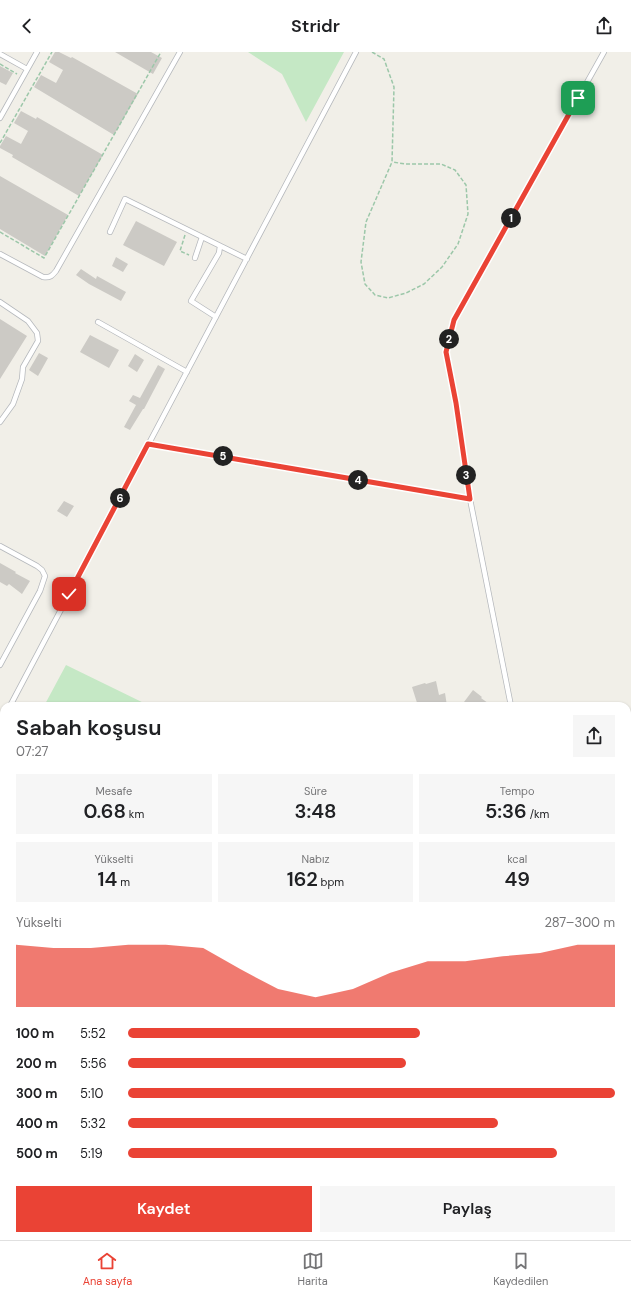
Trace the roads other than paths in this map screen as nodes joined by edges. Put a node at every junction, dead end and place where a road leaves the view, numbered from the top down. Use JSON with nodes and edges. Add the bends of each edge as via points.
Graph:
{"nodes":[{"id":1,"x":37,"y":52,"type":"edge"},
{"id":2,"x":180,"y":52,"type":"edge"},
{"id":3,"x":356,"y":52,"type":"edge"},
{"id":4,"x":604,"y":52,"type":"edge"},
{"id":5,"x":0,"y":54,"type":"edge"},
{"id":6,"x":27,"y":69,"type":"junction"},
{"id":7,"x":0,"y":118,"type":"edge"},
{"id":8,"x":110,"y":232,"type":"dead end"},
{"id":9,"x":202,"y":237,"type":"junction"},
{"id":10,"x":220,"y":246,"type":"junction"},
{"id":11,"x":0,"y":254,"type":"edge"},
{"id":12,"x":195,"y":258,"type":"dead end"},
{"id":13,"x":247,"y":259,"type":"junction"},
{"id":14,"x":0,"y":302,"type":"edge"},
{"id":15,"x":216,"y":318,"type":"junction"},
{"id":16,"x":98,"y":322,"type":"dead end"},
{"id":17,"x":187,"y":372,"type":"junction"},
{"id":18,"x":0,"y":422,"type":"edge"},
{"id":19,"x":148,"y":444,"type":"junction"},
{"id":20,"x":470,"y":499,"type":"junction"},
{"id":21,"x":0,"y":546,"type":"edge"},
{"id":22,"x":0,"y":665,"type":"edge"},
{"id":23,"x":12,"y":702,"type":"edge"},
{"id":24,"x":510,"y":702,"type":"edge"}],
"edges":[{"from":1,"to":6,"type":"lane"},
{"from":2,"to":11,"type":"lane","via":[[52,276],[43,277]]},
{"from":3,"to":13,"type":"lane"},
{"from":4,"to":20,"type":"lane","via":[[454,320],[446,352]]},
{"from":5,"to":6,"type":"lane"},
{"from":6,"to":7,"type":"lane"},
{"from":8,"to":9,"type":"lane","via":[[125,199]]},
{"from":9,"to":10,"type":"lane"},
{"from":9,"to":12,"type":"lane"},
{"from":10,"to":13,"type":"lane"},
{"from":10,"to":15,"type":"lane","via":[[219,253],[191,301]]},
{"from":13,"to":15,"type":"lane"},
{"from":14,"to":18,"type":"lane","via":[[28,321],[37,333],[38,341],[23,367],[22,380],[13,404]]},
{"from":15,"to":17,"type":"lane"},
{"from":16,"to":17,"type":"lane"},
{"from":17,"to":19,"type":"lane"},
{"from":19,"to":20,"type":"lane"},
{"from":19,"to":23,"type":"lane"},
{"from":20,"to":24,"type":"lane"},
{"from":21,"to":22,"type":"lane","via":[[37,566],[45,576],[40,591]]}]}
